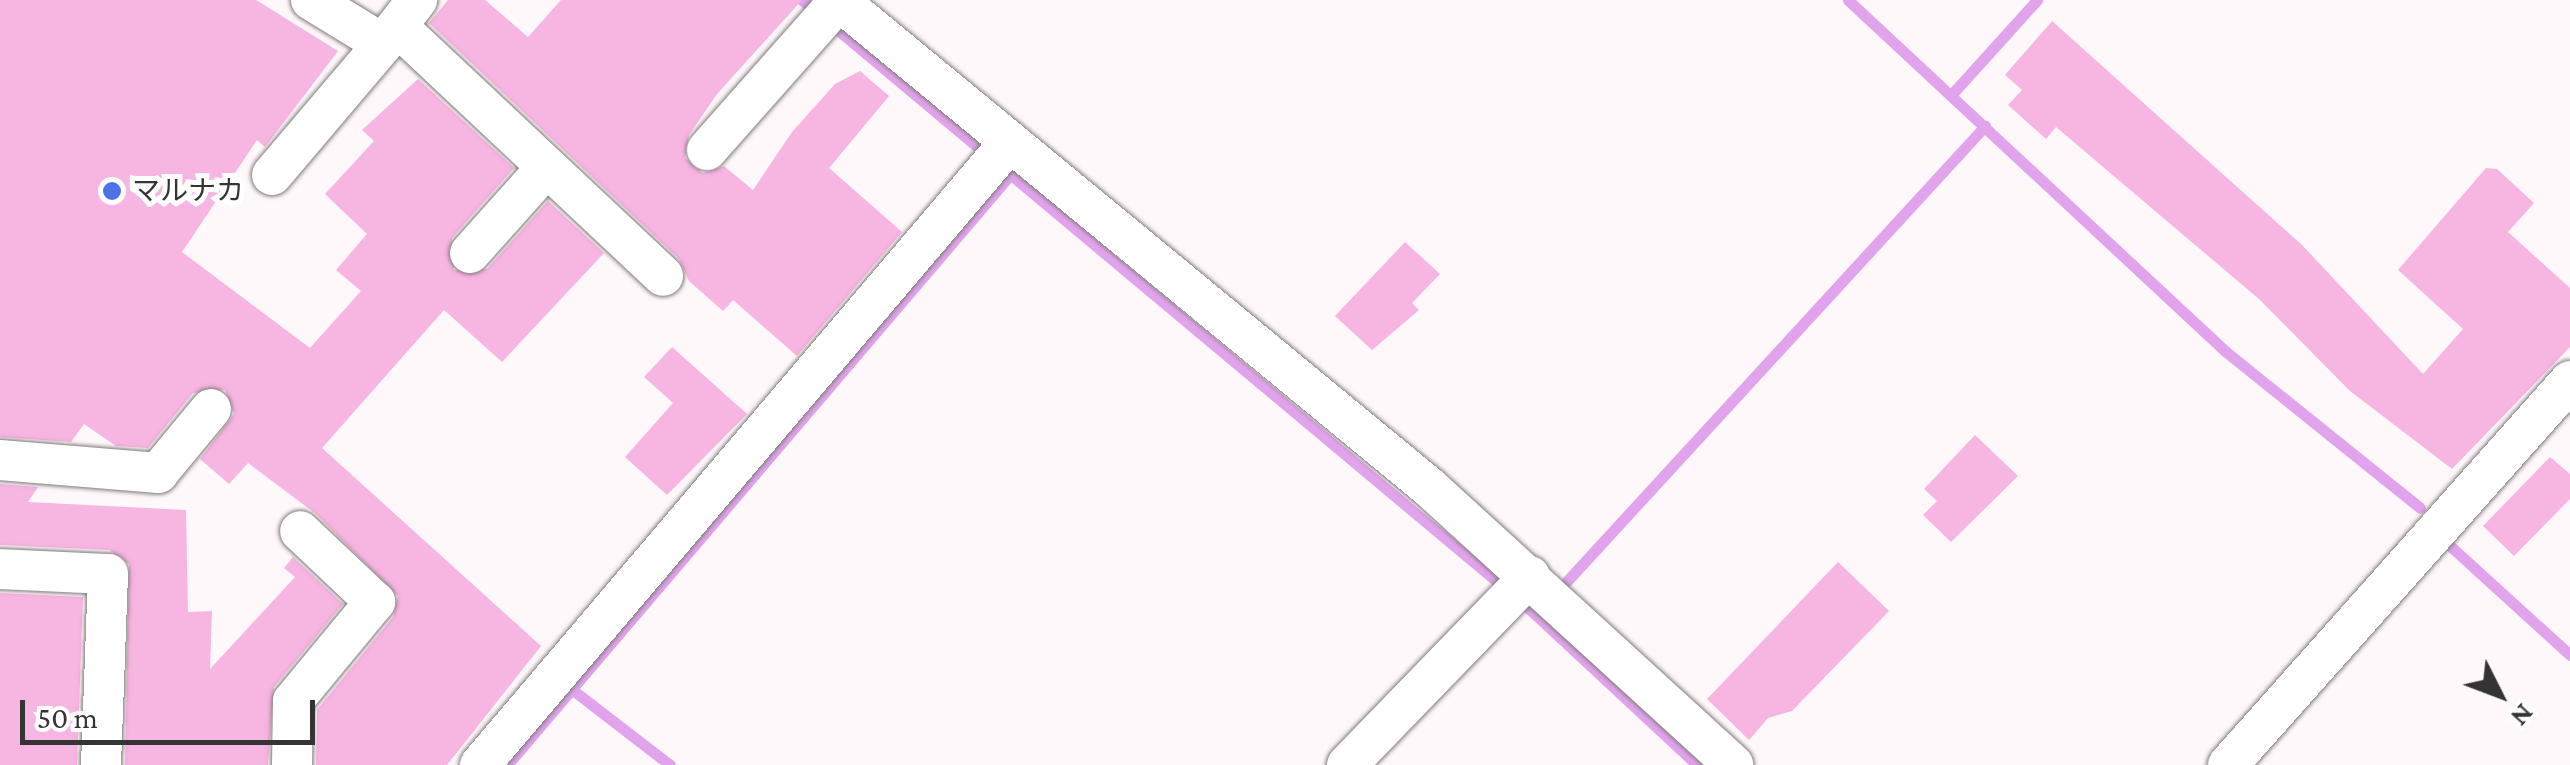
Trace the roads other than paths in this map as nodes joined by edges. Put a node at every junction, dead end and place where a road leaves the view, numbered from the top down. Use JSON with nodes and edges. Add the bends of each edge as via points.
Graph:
{"nodes":[{"id":1,"x":312,"y":0,"type":"edge"},
{"id":2,"x":830,"y":9,"type":"edge"},
{"id":3,"x":399,"y":23,"type":"edge"},
{"id":4,"x":707,"y":150,"type":"dead end"},
{"id":5,"x":998,"y":156,"type":"junction"},
{"id":6,"x":547,"y":167,"type":"junction"},
{"id":7,"x":272,"y":175,"type":"dead end"},
{"id":8,"x":470,"y":253,"type":"dead end"},
{"id":9,"x":664,"y":276,"type":"dead end"},
{"id":10,"x":2570,"y":381,"type":"edge"},
{"id":11,"x":211,"y":409,"type":"dead end"},
{"id":12,"x":0,"y":460,"type":"edge"},
{"id":13,"x":300,"y":531,"type":"dead end"},
{"id":14,"x":0,"y":570,"type":"edge"},
{"id":15,"x":1518,"y":589,"type":"junction"},
{"id":16,"x":499,"y":757,"type":"edge"},
{"id":17,"x":101,"y":765,"type":"edge"},
{"id":18,"x":292,"y":765,"type":"edge"},
{"id":19,"x":1347,"y":765,"type":"edge"},
{"id":20,"x":1733,"y":765,"type":"edge"},
{"id":21,"x":2228,"y":765,"type":"edge"}],
"edges":[{"from":1,"to":3,"type":"street"},
{"from":2,"to":4,"type":"street"},
{"from":2,"to":5,"type":"street"},
{"from":3,"to":6,"type":"street"},
{"from":3,"to":7,"type":"street"},
{"from":5,"to":15,"type":"street"},
{"from":5,"to":16,"type":"street"},
{"from":6,"to":8,"type":"street"},
{"from":6,"to":9,"type":"street"},
{"from":10,"to":21,"type":"street"},
{"from":11,"to":12,"type":"street","via":[[158,474]]},
{"from":13,"to":18,"type":"street","via":[[375,602],[292,701]]},
{"from":14,"to":17,"type":"street","via":[[108,574]]},
{"from":15,"to":19,"type":"street"},
{"from":15,"to":20,"type":"street"}]}
